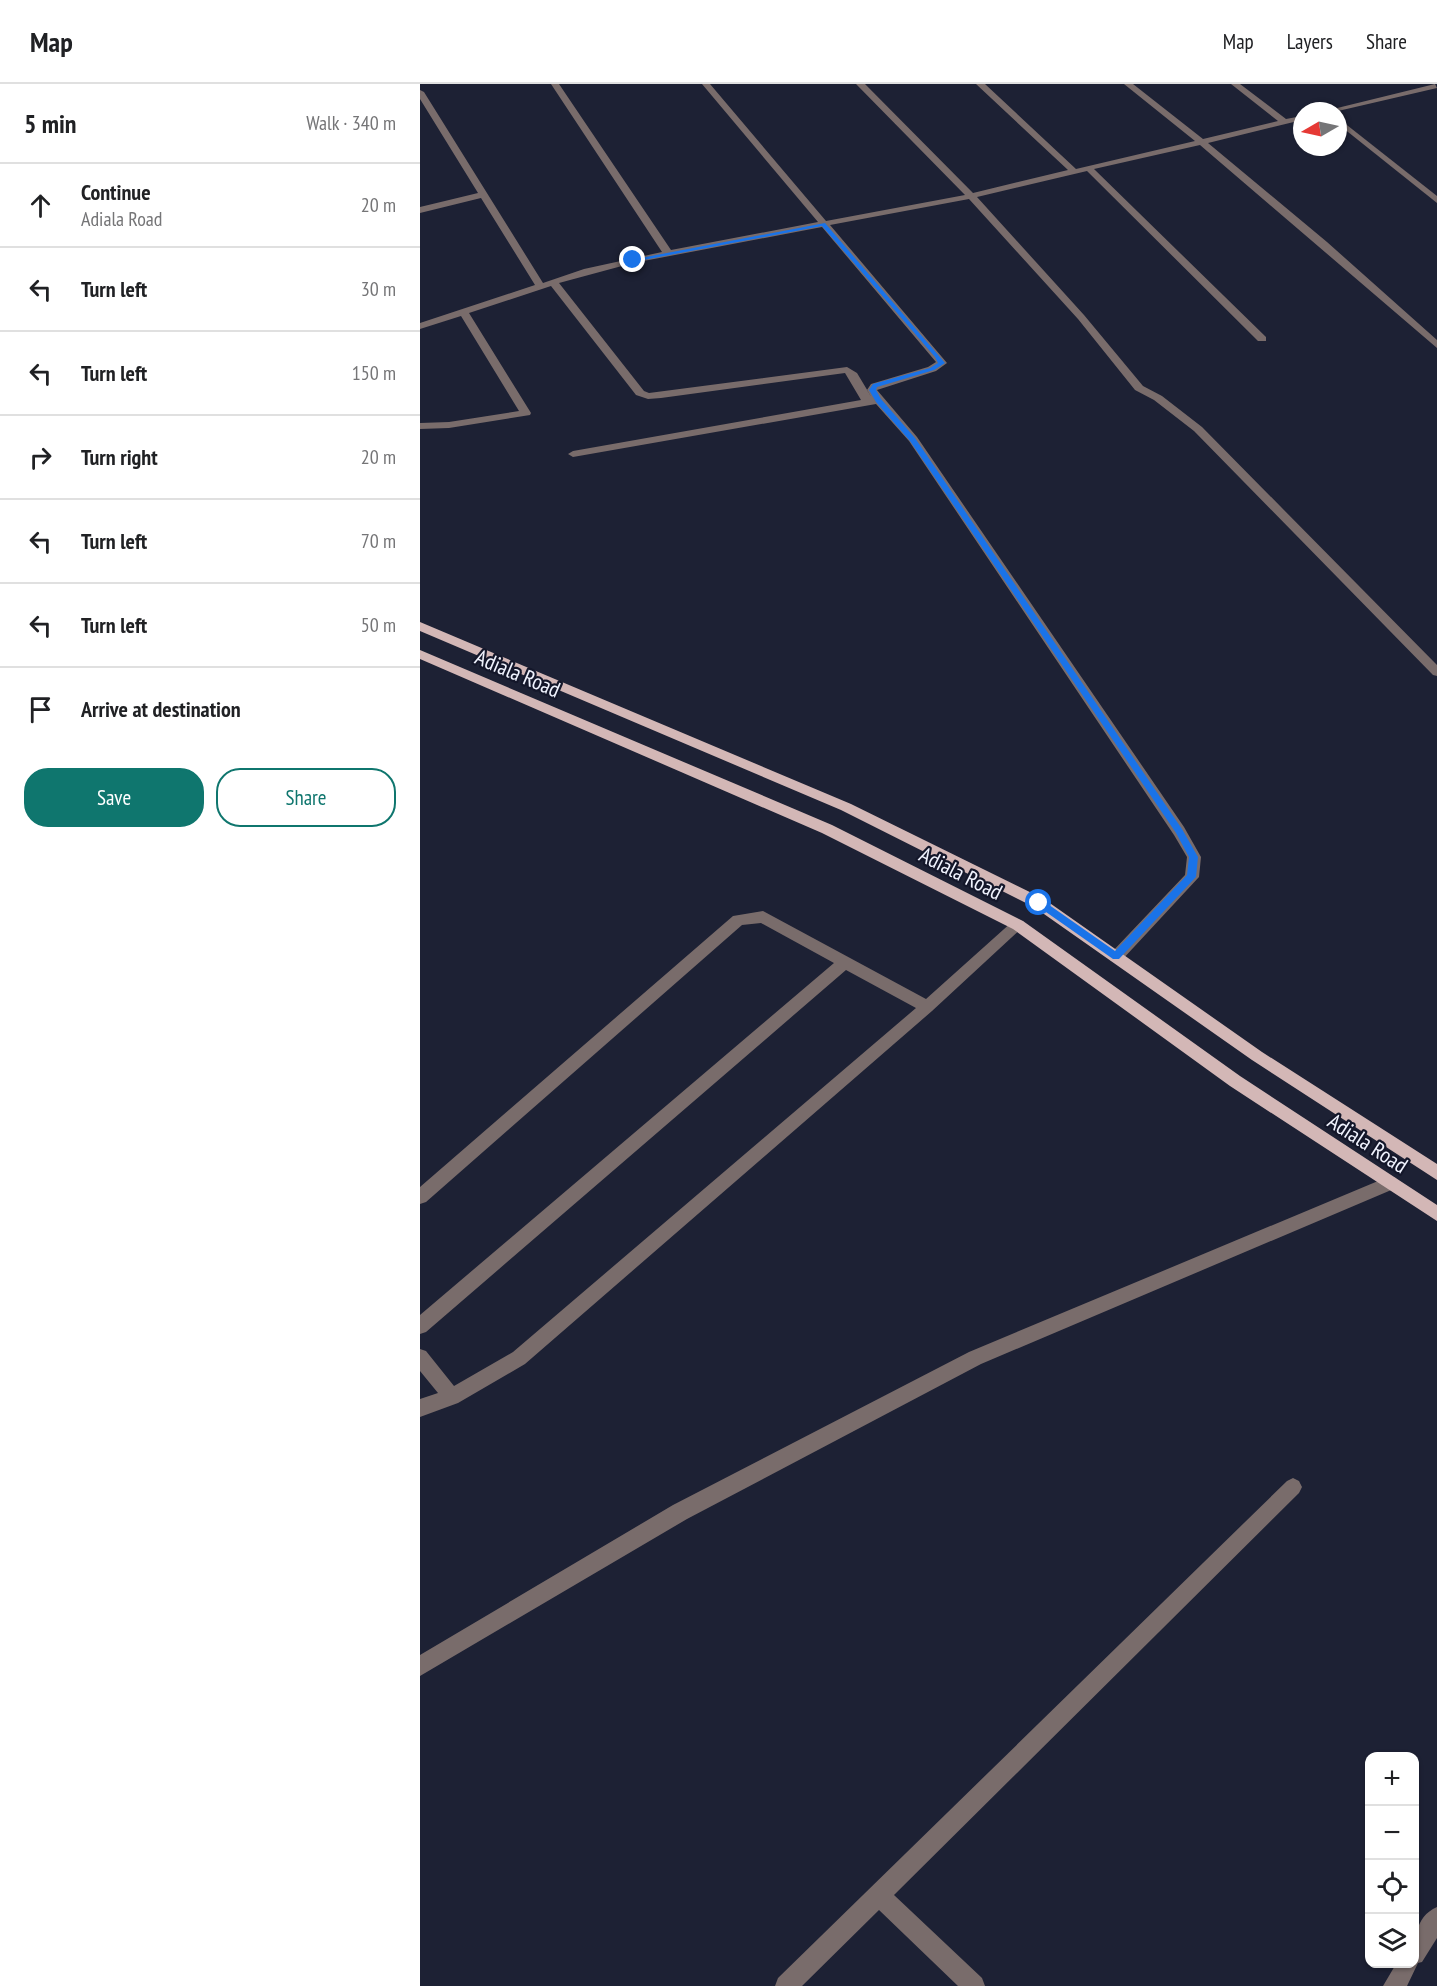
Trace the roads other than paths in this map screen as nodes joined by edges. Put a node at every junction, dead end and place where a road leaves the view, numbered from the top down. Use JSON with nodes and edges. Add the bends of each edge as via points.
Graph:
{"nodes":[{"id":1,"x":555,"y":84,"type":"edge"},
{"id":2,"x":706,"y":84,"type":"edge"},
{"id":3,"x":860,"y":84,"type":"edge"},
{"id":4,"x":980,"y":84,"type":"edge"},
{"id":5,"x":1128,"y":84,"type":"edge"},
{"id":6,"x":1235,"y":84,"type":"edge"},
{"id":7,"x":1435,"y":88,"type":"edge"},
{"id":8,"x":420,"y":92,"type":"edge"},
{"id":9,"x":1347,"y":107,"type":"edge"},
{"id":10,"x":1293,"y":120,"type":"edge"},
{"id":11,"x":1284,"y":122,"type":"junction"},
{"id":12,"x":1347,"y":127,"type":"edge"},
{"id":13,"x":1204,"y":141,"type":"junction"},
{"id":14,"x":1088,"y":168,"type":"junction"},
{"id":15,"x":1075,"y":172,"type":"junction"},
{"id":16,"x":483,"y":195,"type":"junction"},
{"id":17,"x":971,"y":196,"type":"junction"},
{"id":18,"x":1437,"y":200,"type":"edge"},
{"id":19,"x":420,"y":210,"type":"edge"},
{"id":20,"x":823,"y":224,"type":"junction"},
{"id":21,"x":668,"y":253,"type":"junction"},
{"id":22,"x":553,"y":282,"type":"junction"},
{"id":23,"x":540,"y":286,"type":"junction"},
{"id":24,"x":463,"y":312,"type":"junction"},
{"id":25,"x":420,"y":326,"type":"edge"},
{"id":26,"x":1262,"y":339,"type":"dead end"},
{"id":27,"x":1437,"y":345,"type":"edge"},
{"id":28,"x":872,"y":401,"type":"junction"},
{"id":29,"x":420,"y":426,"type":"edge"},
{"id":30,"x":573,"y":454,"type":"dead end"},
{"id":31,"x":420,"y":626,"type":"edge"},
{"id":32,"x":420,"y":654,"type":"edge"},
{"id":33,"x":1437,"y":672,"type":"edge"},
{"id":34,"x":1018,"y":925,"type":"junction"},
{"id":35,"x":1116,"y":957,"type":"junction"},
{"id":36,"x":844,"y":962,"type":"junction"},
{"id":37,"x":927,"y":1007,"type":"junction"},
{"id":38,"x":1437,"y":1173,"type":"edge"},
{"id":39,"x":1390,"y":1183,"type":"junction"},
{"id":40,"x":420,"y":1197,"type":"edge"},
{"id":41,"x":1437,"y":1214,"type":"edge"},
{"id":42,"x":420,"y":1326,"type":"edge"},
{"id":43,"x":420,"y":1357,"type":"edge"},
{"id":44,"x":452,"y":1397,"type":"junction"},
{"id":45,"x":420,"y":1408,"type":"edge"},
{"id":46,"x":1293,"y":1487,"type":"dead end"},
{"id":47,"x":420,"y":1666,"type":"edge"},
{"id":48,"x":878,"y":1894,"type":"junction"},
{"id":49,"x":1437,"y":1918,"type":"edge"},
{"id":50,"x":1419,"y":1946,"type":"edge"},
{"id":51,"x":1405,"y":1968,"type":"edge"},
{"id":52,"x":786,"y":1986,"type":"edge"},
{"id":53,"x":974,"y":1986,"type":"edge"},
{"id":54,"x":1394,"y":1986,"type":"edge"}],
"edges":[{"from":1,"to":21,"type":"street"},
{"from":2,"to":20,"type":"street"},
{"from":3,"to":17,"type":"street"},
{"from":4,"to":15,"type":"street"},
{"from":5,"to":13,"type":"street"},
{"from":6,"to":11,"type":"street"},
{"from":7,"to":9,"type":"street"},
{"from":8,"to":16,"type":"street"},
{"from":10,"to":11,"type":"street"},
{"from":11,"to":13,"type":"street"},
{"from":12,"to":18,"type":"street"},
{"from":13,"to":14,"type":"street"},
{"from":13,"to":27,"type":"street"},
{"from":14,"to":15,"type":"street"},
{"from":14,"to":26,"type":"street"},
{"from":15,"to":17,"type":"street"},
{"from":16,"to":19,"type":"street"},
{"from":16,"to":23,"type":"street"},
{"from":17,"to":20,"type":"street"},
{"from":17,"to":33,"type":"street","via":[[1081,317],[1139,388],[1198,429]]},
{"from":20,"to":21,"type":"street"},
{"from":20,"to":28,"type":"street","via":[[942,363],[875,386]]},
{"from":21,"to":22,"type":"street"},
{"from":22,"to":23,"type":"street"},
{"from":22,"to":28,"type":"street","via":[[640,393],[648,396],[847,370]]},
{"from":23,"to":24,"type":"street"},
{"from":24,"to":25,"type":"street"},
{"from":24,"to":29,"type":"street","via":[[526,413]]},
{"from":28,"to":30,"type":"street"},
{"from":28,"to":35,"type":"street","via":[[913,439],[1194,857],[1192,877]]},
{"from":31,"to":35,"type":"main road","name":"Adiala Road","via":[[846,807],[1039,903]]},
{"from":32,"to":34,"type":"main road","name":"Adiala Road","via":[[827,829]]},
{"from":34,"to":37,"type":"street"},
{"from":34,"to":39,"type":"main road","name":"Adiala Road","via":[[1235,1081]]},
{"from":35,"to":38,"type":"main road","name":"Adiala Road","via":[[1257,1056]]},
{"from":36,"to":37,"type":"street"},
{"from":36,"to":40,"type":"street","via":[[763,917],[738,920]]},
{"from":36,"to":42,"type":"street"},
{"from":37,"to":44,"type":"street","via":[[519,1358]]},
{"from":39,"to":41,"type":"main road","name":"Adiala Road"},
{"from":39,"to":47,"type":"street","via":[[975,1358],[680,1512]]},
{"from":43,"to":44,"type":"street"},
{"from":44,"to":45,"type":"street"},
{"from":46,"to":48,"type":"street"},
{"from":48,"to":52,"type":"street"},
{"from":48,"to":53,"type":"street"},
{"from":49,"to":50,"type":"street"},
{"from":51,"to":54,"type":"street"}]}
